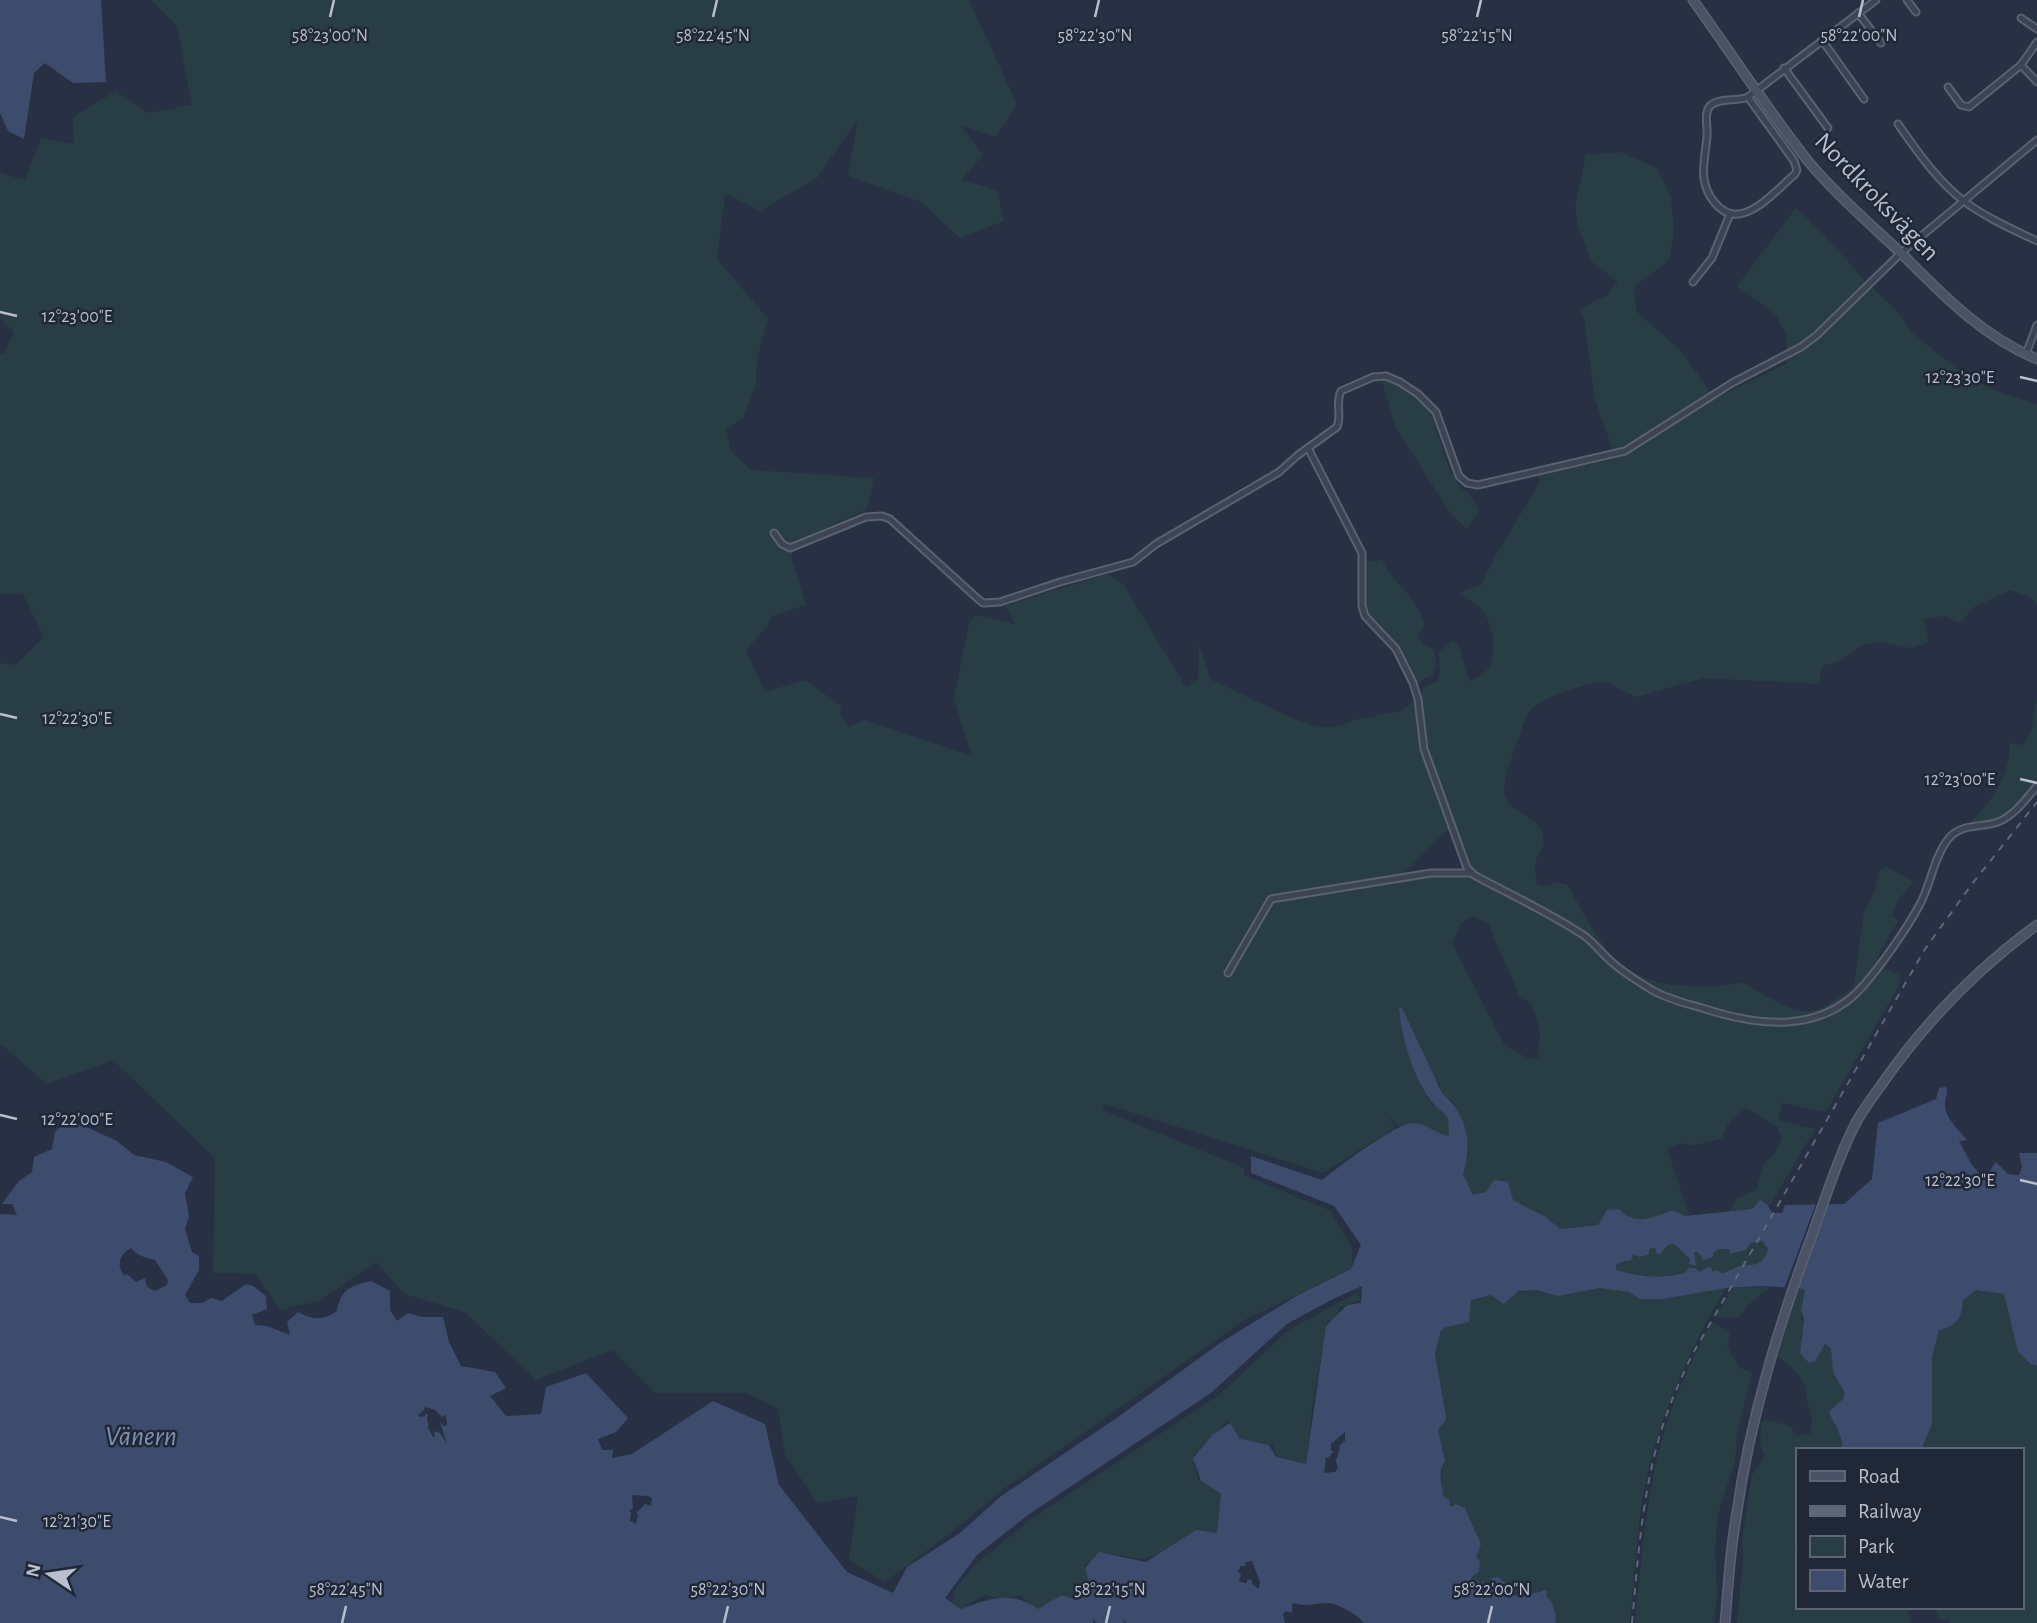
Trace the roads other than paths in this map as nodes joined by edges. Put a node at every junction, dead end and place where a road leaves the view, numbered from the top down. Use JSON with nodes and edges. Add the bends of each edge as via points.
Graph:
{"nodes":[{"id":1,"x":1693,"y":0,"type":"edge"},
{"id":2,"x":1876,"y":0,"type":"edge"},
{"id":3,"x":1907,"y":0,"type":"edge"},
{"id":4,"x":1916,"y":12,"type":"dead end"},
{"id":5,"x":1858,"y":13,"type":"junction"},
{"id":6,"x":2021,"y":18,"type":"dead end"},
{"id":7,"x":2037,"y":29,"type":"edge"},
{"id":8,"x":1822,"y":40,"type":"junction"},
{"id":9,"x":2037,"y":42,"type":"edge"},
{"id":10,"x":1881,"y":43,"type":"dead end"},
{"id":11,"x":2021,"y":65,"type":"junction"},
{"id":12,"x":1784,"y":68,"type":"junction"},
{"id":13,"x":2037,"y":82,"type":"edge"},
{"id":14,"x":1948,"y":87,"type":"dead end"},
{"id":15,"x":1756,"y":89,"type":"junction"},
{"id":16,"x":1748,"y":97,"type":"junction"},
{"id":17,"x":1864,"y":99,"type":"dead end"},
{"id":18,"x":1898,"y":124,"type":"dead end"},
{"id":19,"x":1828,"y":128,"type":"dead end"},
{"id":20,"x":2037,"y":140,"type":"edge"},
{"id":21,"x":1964,"y":201,"type":"junction"},
{"id":22,"x":1730,"y":214,"type":"junction"},
{"id":23,"x":2037,"y":241,"type":"edge"},
{"id":24,"x":1900,"y":253,"type":"junction"},
{"id":25,"x":1693,"y":282,"type":"dead end"},
{"id":26,"x":2037,"y":325,"type":"edge"},
{"id":27,"x":2026,"y":354,"type":"junction"},
{"id":28,"x":2037,"y":359,"type":"edge"},
{"id":29,"x":1308,"y":448,"type":"junction"},
{"id":30,"x":774,"y":533,"type":"dead end"},
{"id":31,"x":2037,"y":786,"type":"edge"},
{"id":32,"x":1472,"y":873,"type":"junction"},
{"id":33,"x":2037,"y":925,"type":"edge"},
{"id":34,"x":1228,"y":972,"type":"dead end"},
{"id":35,"x":1725,"y":1623,"type":"edge"}],
"edges":[{"from":1,"to":15,"type":"street","name":"Nordkroksvägen"},
{"from":2,"to":5,"type":"street"},
{"from":3,"to":4,"type":"street"},
{"from":5,"to":8,"type":"street"},
{"from":5,"to":10,"type":"street"},
{"from":6,"to":7,"type":"street"},
{"from":8,"to":12,"type":"street"},
{"from":8,"to":17,"type":"street"},
{"from":9,"to":11,"type":"street"},
{"from":11,"to":13,"type":"street"},
{"from":11,"to":14,"type":"street","via":[[1967,108]]},
{"from":12,"to":15,"type":"street"},
{"from":12,"to":19,"type":"street"},
{"from":15,"to":16,"type":"street"},
{"from":15,"to":24,"type":"street","name":"Nordkroksvägen","via":[[1809,162]]},
{"from":16,"to":22,"type":"street","via":[[1716,102],[1707,112],[1703,175],[1714,202]]},
{"from":16,"to":22,"type":"street","via":[[1797,170],[1758,208]]},
{"from":18,"to":21,"type":"street"},
{"from":20,"to":21,"type":"street"},
{"from":21,"to":23,"type":"street"},
{"from":21,"to":24,"type":"street"},
{"from":22,"to":25,"type":"street","via":[[1716,251]]},
{"from":24,"to":27,"type":"street","name":"Nordkroksvägen","via":[[1976,324]]},
{"from":24,"to":29,"type":"street","via":[[1801,347],[1732,383],[1625,451],[1471,484],[1455,470],[1433,408],[1386,376],[1341,391],[1337,427]]},
{"from":26,"to":27,"type":"street"},
{"from":27,"to":28,"type":"street","name":"Nordkroksvägen"},
{"from":29,"to":30,"type":"street","via":[[1279,472],[1133,562],[1000,602],[983,603],[882,516],[866,517],[790,548]]},
{"from":29,"to":32,"type":"street","via":[[1362,553],[1365,616],[1396,649],[1413,683],[1424,749],[1460,855]]},
{"from":31,"to":32,"type":"street","via":[[2009,816],[1953,834],[1941,851],[1919,906],[1863,986],[1832,1009],[1799,1021],[1748,1022],[1668,998],[1615,965],[1587,938]]},
{"from":32,"to":34,"type":"street","via":[[1384,879],[1270,899]]},
{"from":33,"to":35,"type":"street","via":[[1971,979],[1905,1051],[1858,1119],[1791,1291],[1769,1361],[1735,1518]]}]}
